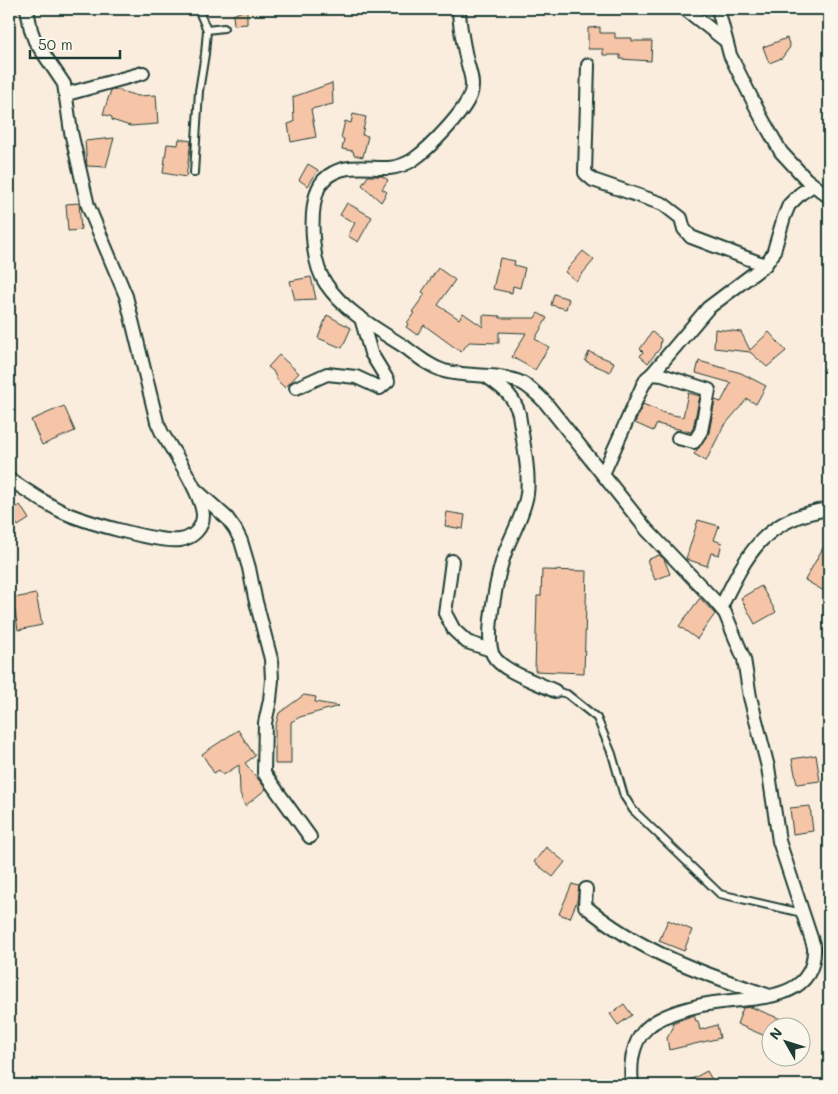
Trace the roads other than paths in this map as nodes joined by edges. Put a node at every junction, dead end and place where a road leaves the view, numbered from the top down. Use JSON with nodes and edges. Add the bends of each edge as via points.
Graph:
{"nodes":[{"id":1,"x":26,"y":9,"type":"edge"},
{"id":2,"x":198,"y":9,"type":"edge"},
{"id":3,"x":459,"y":9,"type":"edge"},
{"id":4,"x":685,"y":9,"type":"edge"},
{"id":5,"x":718,"y":9,"type":"edge"},
{"id":6,"x":224,"y":28,"type":"dead end"},
{"id":7,"x":207,"y":30,"type":"junction"},
{"id":8,"x":726,"y":41,"type":"junction"},
{"id":9,"x":588,"y":65,"type":"dead end"},
{"id":10,"x":143,"y":73,"type":"dead end"},
{"id":11,"x":67,"y":94,"type":"junction"},
{"id":12,"x":194,"y":173,"type":"dead end"},
{"id":13,"x":813,"y":185,"type":"junction"},
{"id":14,"x":829,"y":197,"type":"edge"},
{"id":15,"x":765,"y":265,"type":"junction"},
{"id":16,"x":361,"y":318,"type":"junction"},
{"id":17,"x":652,"y":374,"type":"junction"},
{"id":18,"x":486,"y":376,"type":"junction"},
{"id":19,"x":296,"y":388,"type":"dead end"},
{"id":20,"x":678,"y":438,"type":"dead end"},
{"id":21,"x":603,"y":474,"type":"junction"},
{"id":22,"x":9,"y":479,"type":"edge"},
{"id":23,"x":193,"y":486,"type":"junction"},
{"id":24,"x":829,"y":509,"type":"edge"},
{"id":25,"x":452,"y":561,"type":"dead end"},
{"id":26,"x":721,"y":607,"type":"junction"},
{"id":27,"x":492,"y":650,"type":"junction"},
{"id":28,"x":555,"y":691,"type":"joint"},
{"id":29,"x":310,"y":837,"type":"dead end"},
{"id":30,"x":586,"y":889,"type":"dead end"},
{"id":31,"x":803,"y":913,"type":"junction"},
{"id":32,"x":769,"y":996,"type":"junction"},
{"id":33,"x":632,"y":1085,"type":"edge"}],
"edges":[{"from":1,"to":11,"type":"street","via":[[35,41],[64,84]]},
{"from":2,"to":7,"type":"lane"},
{"from":3,"to":16,"type":"street","via":[[472,85],[461,110],[421,153],[407,163],[391,168],[345,168],[326,178],[319,188],[314,213],[318,268],[332,292]]},
{"from":4,"to":8,"type":"street"},
{"from":5,"to":8,"type":"street"},
{"from":6,"to":7,"type":"lane"},
{"from":7,"to":12,"type":"lane"},
{"from":8,"to":13,"type":"street","via":[[730,55],[781,152]]},
{"from":9,"to":15,"type":"street","via":[[585,173],[593,180],[663,204],[681,218],[684,230],[691,236]]},
{"from":10,"to":11,"type":"street"},
{"from":11,"to":23,"type":"street","via":[[71,132],[88,206],[126,296],[162,433]]},
{"from":13,"to":14,"type":"street"},
{"from":13,"to":15,"type":"street","via":[[789,205],[773,254]]},
{"from":15,"to":17,"type":"street","via":[[708,308]]},
{"from":16,"to":18,"type":"street","via":[[437,368]]},
{"from":16,"to":19,"type":"street","via":[[371,353],[388,381],[380,388],[356,377],[327,374]]},
{"from":17,"to":20,"type":"street","via":[[709,390],[701,431],[694,442]]},
{"from":17,"to":21,"type":"street","via":[[642,386]]},
{"from":18,"to":21,"type":"street","via":[[515,380],[536,393]]},
{"from":18,"to":27,"type":"street","via":[[508,392],[517,405],[527,482],[525,503],[505,552],[498,580],[491,616]]},
{"from":21,"to":26,"type":"street","via":[[647,530]]},
{"from":22,"to":23,"type":"street","via":[[62,511],[84,520],[160,539],[178,540],[197,532],[202,525],[202,505]]},
{"from":23,"to":29,"type":"street","via":[[227,518],[241,541],[271,659],[264,773]]},
{"from":24,"to":26,"type":"street","via":[[793,518],[761,540],[746,559]]},
{"from":25,"to":27,"type":"street","via":[[445,613],[454,630],[467,642]]},
{"from":26,"to":31,"type":"street","via":[[744,660],[768,768],[779,841]]},
{"from":27,"to":28,"type":"street","via":[[502,666]]},
{"from":28,"to":31,"type":"lane","via":[[568,694],[597,718],[624,796],[633,810],[720,894]]},
{"from":30,"to":32,"type":"street","via":[[585,906],[608,925],[646,948]]},
{"from":31,"to":32,"type":"street","via":[[814,947],[812,966],[799,985]]},
{"from":32,"to":33,"type":"street","via":[[720,1002],[656,1021],[647,1027],[636,1043],[631,1066]]}]}
